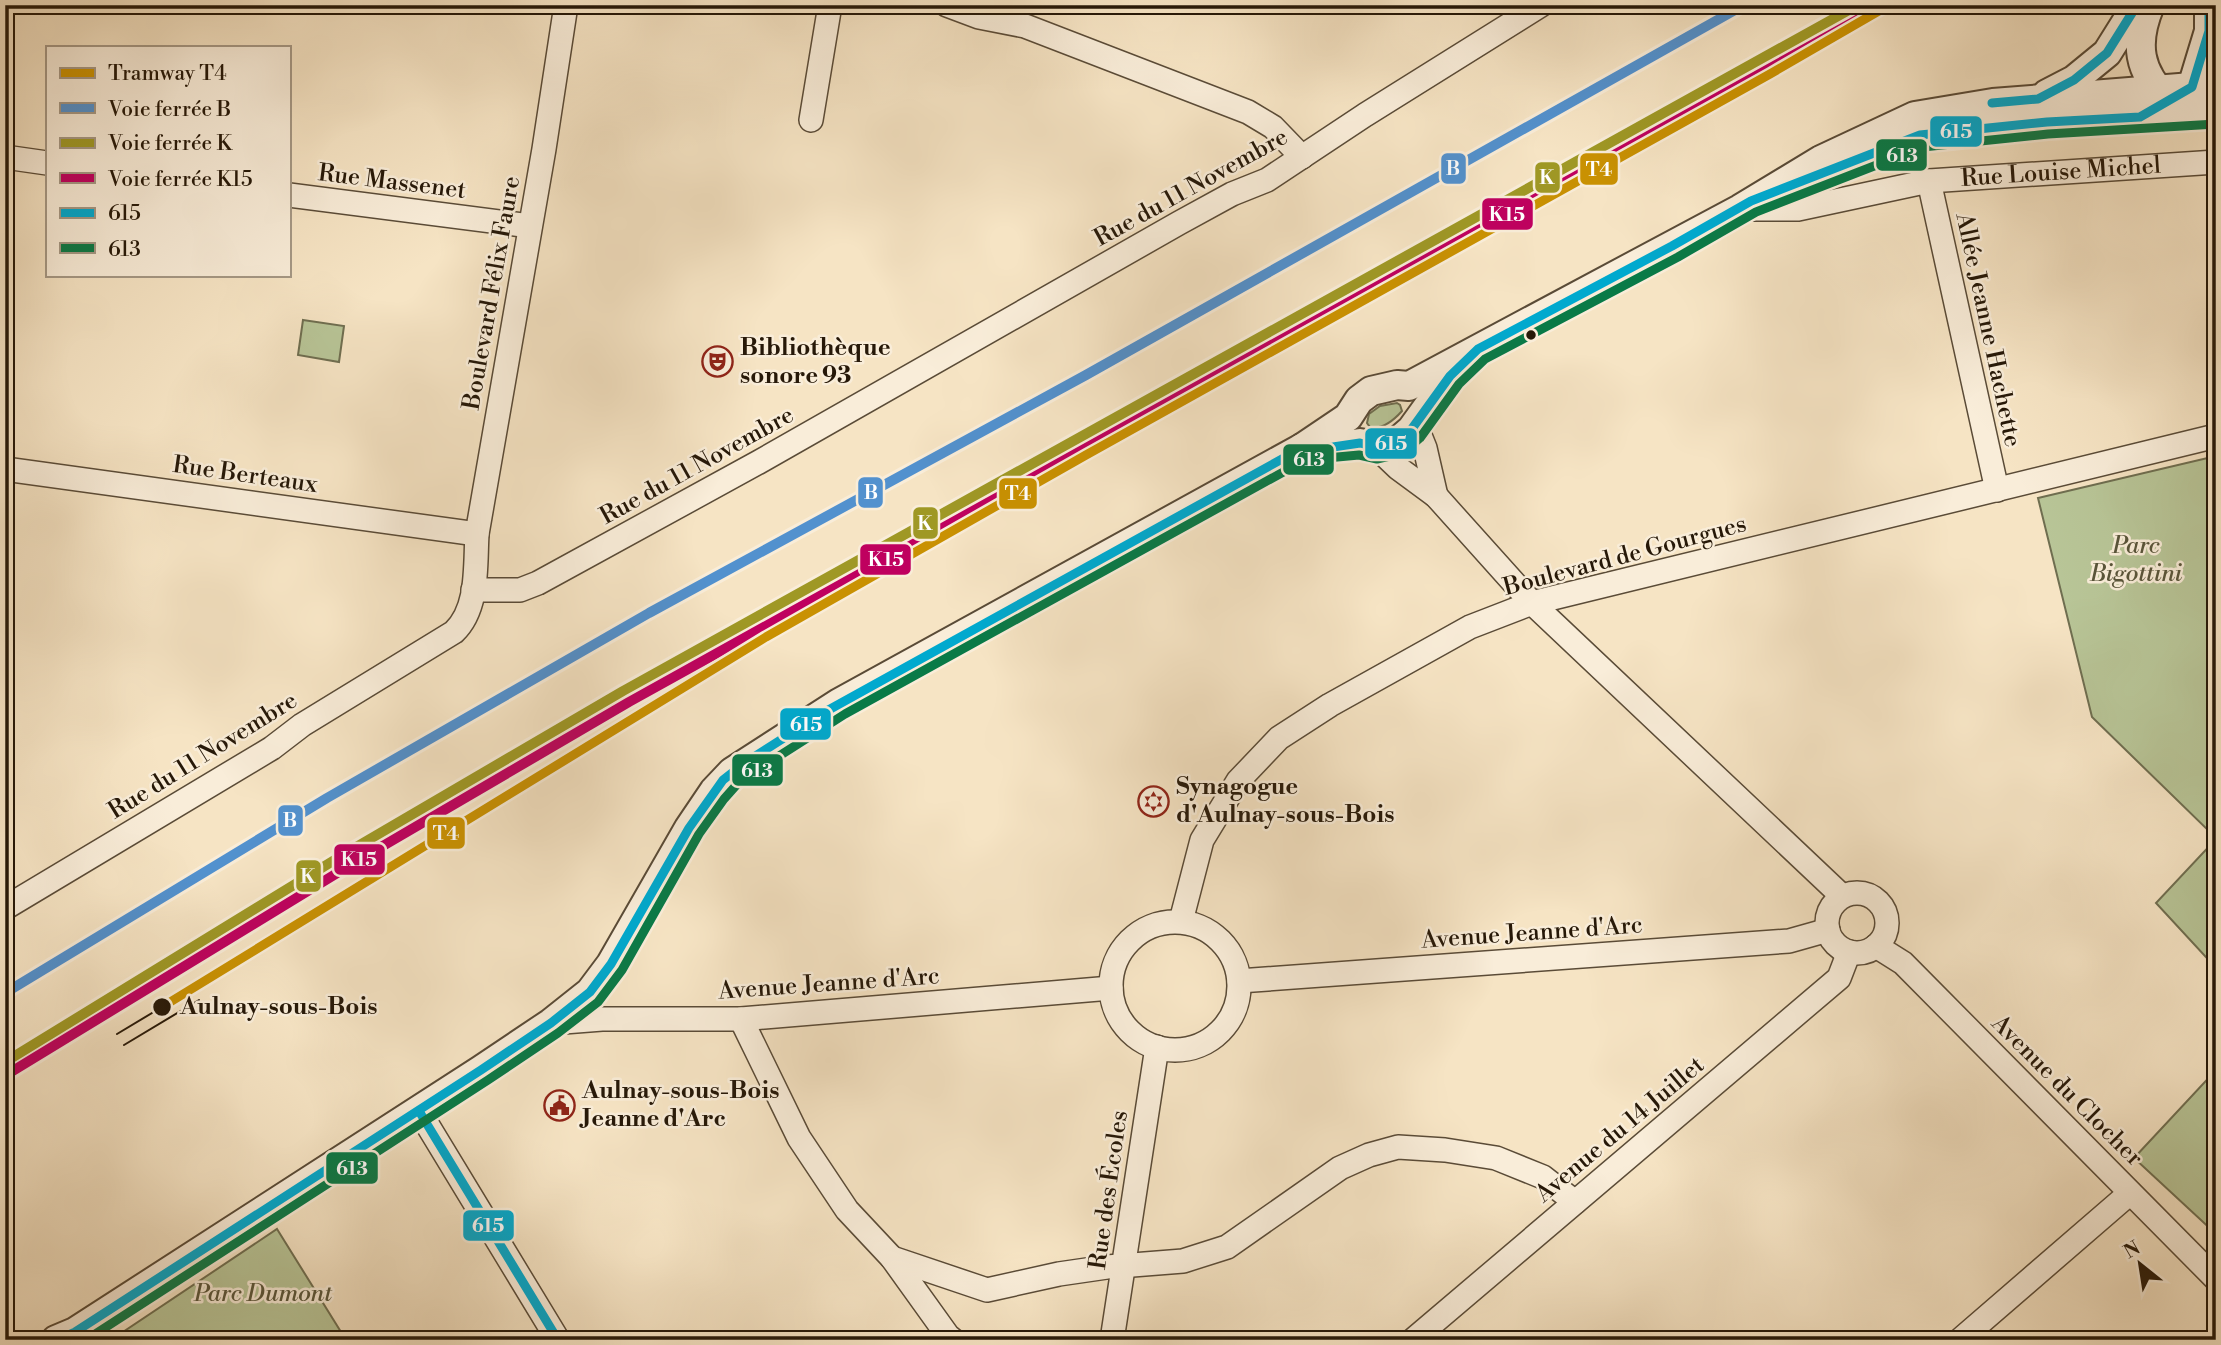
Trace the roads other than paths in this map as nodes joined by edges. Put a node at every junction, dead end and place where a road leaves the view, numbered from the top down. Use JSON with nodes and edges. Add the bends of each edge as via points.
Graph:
{"nodes":[{"id":1,"x":566,"y":5,"type":"edge"},
{"id":2,"x":830,"y":5,"type":"edge"},
{"id":3,"x":947,"y":5,"type":"edge"},
{"id":4,"x":1541,"y":5,"type":"edge"},
{"id":5,"x":2137,"y":5,"type":"edge"},
{"id":6,"x":2150,"y":5,"type":"edge"},
{"id":7,"x":2209,"y":5,"type":"edge"},
{"id":8,"x":2190,"y":98,"type":"edge"},
{"id":9,"x":2038,"y":99,"type":"junction"},
{"id":10,"x":811,"y":120,"type":"dead end"},
{"id":11,"x":5,"y":157,"type":"edge"},
{"id":12,"x":1302,"y":157,"type":"junction"},
{"id":13,"x":2216,"y":162,"type":"edge"},
{"id":14,"x":46,"y":163,"type":"edge"},
{"id":15,"x":1929,"y":181,"type":"junction"},
{"id":16,"x":290,"y":195,"type":"edge"},
{"id":17,"x":1746,"y":205,"type":"junction"},
{"id":18,"x":530,"y":226,"type":"junction"},
{"id":19,"x":1478,"y":349,"type":"junction"},
{"id":20,"x":1409,"y":386,"type":"junction"},
{"id":21,"x":1348,"y":417,"type":"junction"},
{"id":22,"x":1418,"y":418,"type":"junction"},
{"id":23,"x":2216,"y":436,"type":"edge"},
{"id":24,"x":1368,"y":445,"type":"junction"},
{"id":25,"x":1302,"y":448,"type":"junction"},
{"id":26,"x":5,"y":469,"type":"edge"},
{"id":27,"x":1997,"y":491,"type":"junction"},
{"id":28,"x":1436,"y":496,"type":"junction"},
{"id":29,"x":478,"y":534,"type":"junction"},
{"id":30,"x":473,"y":590,"type":"junction"},
{"id":31,"x":1532,"y":603,"type":"junction"},
{"id":32,"x":1842,"y":896,"type":"junction"},
{"id":33,"x":5,"y":908,"type":"edge"},
{"id":34,"x":1181,"y":921,"type":"junction"},
{"id":35,"x":1828,"y":930,"type":"junction"},
{"id":36,"x":1876,"y":946,"type":"junction"},
{"id":37,"x":1849,"y":952,"type":"junction"},
{"id":38,"x":1239,"y":981,"type":"junction"},
{"id":39,"x":1111,"y":988,"type":"junction"},
{"id":40,"x":741,"y":1018,"type":"junction"},
{"id":41,"x":551,"y":1023,"type":"junction"},
{"id":42,"x":1157,"y":1047,"type":"junction"},
{"id":43,"x":419,"y":1111,"type":"junction"},
{"id":44,"x":2130,"y":1193,"type":"junction"},
{"id":45,"x":1575,"y":1202,"type":"junction"},
{"id":46,"x":892,"y":1258,"type":"junction"},
{"id":47,"x":1125,"y":1265,"type":"junction"},
{"id":48,"x":2216,"y":1279,"type":"edge"},
{"id":49,"x":70,"y":1337,"type":"edge"},
{"id":50,"x":558,"y":1340,"type":"edge"},
{"id":51,"x":953,"y":1340,"type":"edge"},
{"id":52,"x":1112,"y":1340,"type":"edge"},
{"id":53,"x":1413,"y":1340,"type":"edge"},
{"id":54,"x":1960,"y":1340,"type":"edge"}],
"edges":[{"from":1,"to":18,"type":"street","name":"Boulevard Félix Faure"},
{"from":2,"to":10,"type":"street"},
{"from":3,"to":12,"type":"street","via":[[1025,26],[1248,112],[1273,127]]},
{"from":4,"to":12,"type":"street","name":"Rue du 11 Novembre"},
{"from":5,"to":9,"type":"street","via":[[2107,53],[2074,80]]},
{"from":6,"to":8,"type":"street","via":[[2139,51],[2145,69]]},
{"from":7,"to":8,"type":"street","via":[[2209,31]]},
{"from":8,"to":9,"type":"street","name":"Rue Louise Michel"},
{"from":8,"to":17,"type":"street","name":"Rue Louise Michel","via":[[2140,117],[1920,135]]},
{"from":9,"to":17,"type":"street","name":"Rue Louise Michel","via":[[1914,116],[1821,160]]},
{"from":11,"to":14,"type":"street"},
{"from":12,"to":30,"type":"street","name":"Rue du 11 Novembre","via":[[538,583],[520,590]]},
{"from":13,"to":15,"type":"street","name":"Rue Louise Michel"},
{"from":15,"to":17,"type":"street","name":"Rue Louise Michel","via":[[1798,209]]},
{"from":15,"to":27,"type":"street","name":"Allée Jeanne Hachette"},
{"from":16,"to":18,"type":"street","name":"Rue Massenet"},
{"from":17,"to":19,"type":"street","name":"Rue Louise Michel"},
{"from":18,"to":29,"type":"street","name":"Boulevard Félix Faure"},
{"from":19,"to":20,"type":"street","name":"Rue Louise Michel"},
{"from":19,"to":22,"type":"street","name":"Rue Louise Michel"},
{"from":20,"to":21,"type":"street","name":"Rue Louise Michel","via":[[1371,391]]},
{"from":20,"to":22,"type":"street","via":[[1417,397]]},
{"from":21,"to":24,"type":"street","via":[[1350,432]]},
{"from":21,"to":25,"type":"street","name":"Rue Louise Michel"},
{"from":22,"to":24,"type":"street","name":"Rue Louise Michel","via":[[1401,439]]},
{"from":22,"to":28,"type":"street"},
{"from":23,"to":27,"type":"street","name":"Boulevard de Gourgues"},
{"from":24,"to":25,"type":"street","name":"Rue Louise Michel"},
{"from":24,"to":28,"type":"street"},
{"from":25,"to":41,"type":"street","name":"Rue Louise Michel","via":[[839,703],[732,772],[689,828],[611,964],[590,992]]},
{"from":26,"to":29,"type":"street","name":"Rue Berteaux"},
{"from":27,"to":31,"type":"street","name":"Boulevard de Gourgues"},
{"from":28,"to":31,"type":"street"},
{"from":29,"to":30,"type":"street","name":"Boulevard Félix Faure"},
{"from":30,"to":33,"type":"street","name":"Rue du 11 Novembre","via":[[467,616],[454,632],[272,748]]},
{"from":31,"to":32,"type":"street"},
{"from":31,"to":34,"type":"street","name":"Boulevard de Gourgues","via":[[1470,627],[1279,738],[1238,781],[1202,840]]},
{"from":32,"to":35,"type":"street","via":[[1829,911]]},
{"from":32,"to":36,"type":"street","via":[[1861,892],[1885,910],[1887,929]]},
{"from":34,"to":38,"type":"street","via":[[1207,930],[1227,947]]},
{"from":34,"to":39,"type":"street","via":[[1160,923],[1140,932],[1124,947]]},
{"from":35,"to":37,"type":"street","via":[[1835,944]]},
{"from":35,"to":38,"type":"street","name":"Avenue Jeanne d'Arc","via":[[1789,940]]},
{"from":36,"to":37,"type":"street"},
{"from":36,"to":44,"type":"street","name":"Avenue du Clocher","via":[[1903,963]]},
{"from":37,"to":45,"type":"street","name":"Avenue du 14 Juillet","via":[[1839,978]]},
{"from":38,"to":42,"type":"street","via":[[1238,1001],[1216,1036],[1177,1050]]},
{"from":39,"to":40,"type":"street","name":"Avenue Jeanne d'Arc"},
{"from":39,"to":42,"type":"street","via":[[1124,1025]]},
{"from":40,"to":41,"type":"street","name":"Avenue Jeanne d'Arc"},
{"from":40,"to":46,"type":"street","via":[[799,1138],[847,1210]]},
{"from":41,"to":43,"type":"street","name":"Rue Louise Michel"},
{"from":42,"to":47,"type":"street","name":"Rue des Écoles"},
{"from":43,"to":49,"type":"street","name":"Rue Louise Michel"},
{"from":43,"to":50,"type":"street"},
{"from":44,"to":48,"type":"street","name":"Avenue du Clocher"},
{"from":44,"to":54,"type":"street"},
{"from":45,"to":47,"type":"street","via":[[1543,1177],[1496,1158],[1398,1147],[1340,1168],[1227,1247],[1183,1261]]},
{"from":45,"to":53,"type":"street","name":"Avenue du 14 Juillet"},
{"from":46,"to":47,"type":"street","via":[[986,1290]]},
{"from":46,"to":51,"type":"street"},
{"from":47,"to":52,"type":"street","name":"Rue des Écoles"}]}
